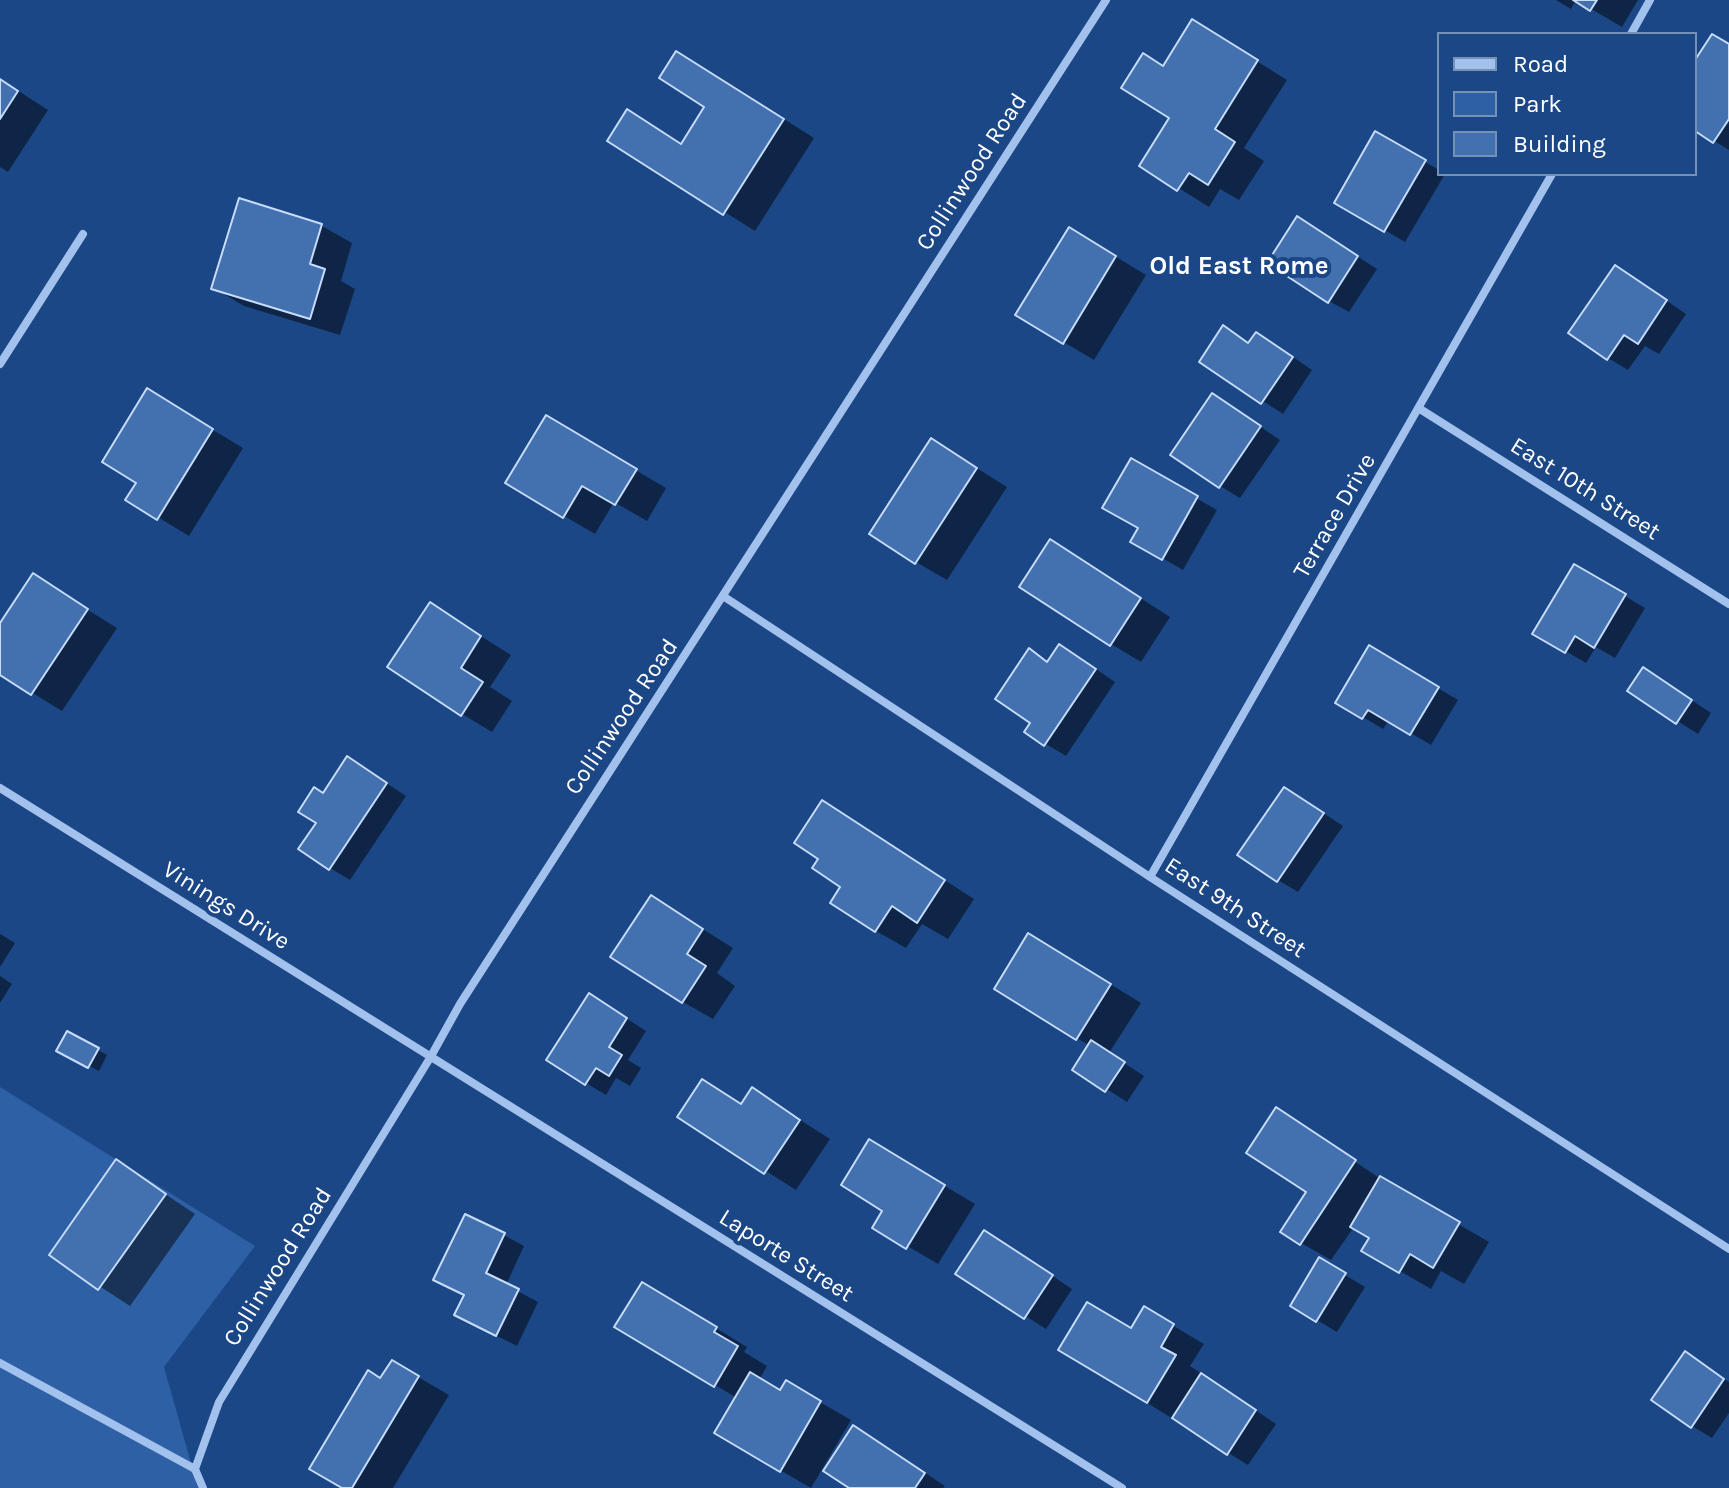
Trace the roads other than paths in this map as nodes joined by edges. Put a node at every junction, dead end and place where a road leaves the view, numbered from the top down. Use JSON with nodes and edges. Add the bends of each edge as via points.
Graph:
{"nodes":[{"id":1,"x":1106,"y":0,"type":"edge"},
{"id":2,"x":1650,"y":0,"type":"edge"},
{"id":3,"x":1632,"y":32,"type":"edge"},
{"id":4,"x":1551,"y":176,"type":"edge"},
{"id":5,"x":83,"y":234,"type":"dead end"},
{"id":6,"x":0,"y":364,"type":"edge"},
{"id":7,"x":1420,"y":409,"type":"junction"},
{"id":8,"x":723,"y":596,"type":"junction"},
{"id":9,"x":1729,"y":604,"type":"edge"},
{"id":10,"x":0,"y":788,"type":"edge"},
{"id":11,"x":1150,"y":877,"type":"junction"},
{"id":12,"x":430,"y":1058,"type":"junction"},
{"id":13,"x":1729,"y":1249,"type":"edge"},
{"id":14,"x":0,"y":1363,"type":"edge"},
{"id":15,"x":195,"y":1469,"type":"junction"},
{"id":16,"x":203,"y":1488,"type":"edge"},
{"id":17,"x":1122,"y":1488,"type":"edge"}],
"edges":[{"from":1,"to":8,"type":"street","name":"Collinwood Road"},
{"from":2,"to":3,"type":"street"},
{"from":4,"to":7,"type":"street","name":"Terrace Drive"},
{"from":5,"to":6,"type":"street"},
{"from":7,"to":9,"type":"street","name":"East 10th Street"},
{"from":7,"to":11,"type":"street","name":"Terrace Drive"},
{"from":8,"to":11,"type":"street","name":"East 9th Street"},
{"from":8,"to":12,"type":"street","name":"Collinwood Road"},
{"from":10,"to":12,"type":"street","name":"Vinings Drive"},
{"from":11,"to":13,"type":"street","name":"East 9th Street"},
{"from":12,"to":15,"type":"street","name":"Collinwood Road","via":[[219,1402]]},
{"from":12,"to":17,"type":"street","name":"Laporte Street"},
{"from":14,"to":15,"type":"street"},
{"from":15,"to":16,"type":"street"}]}
